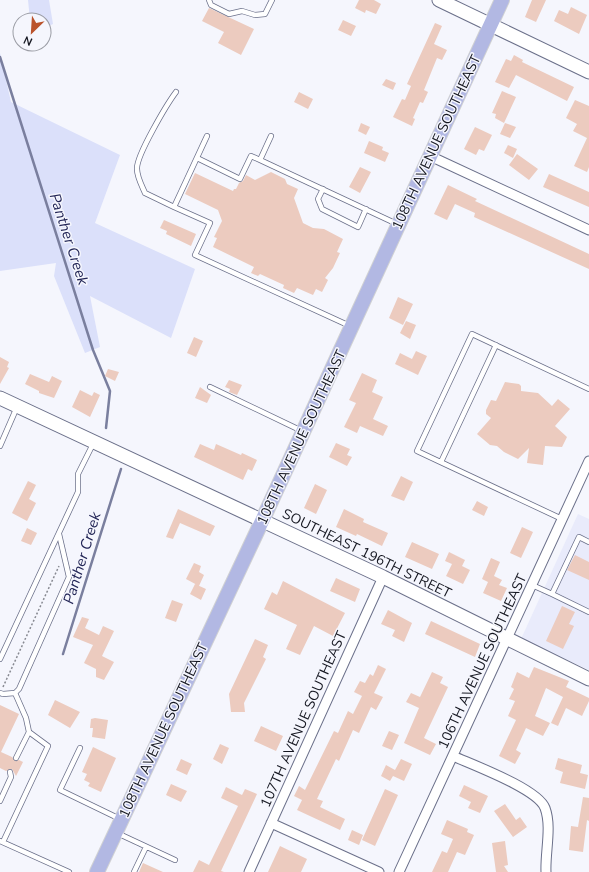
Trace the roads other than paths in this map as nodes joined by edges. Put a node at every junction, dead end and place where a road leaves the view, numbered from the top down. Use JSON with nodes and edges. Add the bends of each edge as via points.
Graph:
{"nodes":[{"id":1,"x":209,"y":0,"type":"edge"},
{"id":2,"x":272,"y":0,"type":"edge"},
{"id":3,"x":439,"y":0,"type":"edge"},
{"id":4,"x":502,"y":0,"type":"edge"},
{"id":5,"x":490,"y":25,"type":"junction"},
{"id":6,"x":589,"y":72,"type":"edge"},
{"id":7,"x":176,"y":92,"type":"dead end"},
{"id":8,"x":207,"y":136,"type":"dead end"},
{"id":9,"x":271,"y":136,"type":"dead end"},
{"id":10,"x":430,"y":156,"type":"junction"},
{"id":11,"x":197,"y":158,"type":"junction"},
{"id":12,"x":260,"y":160,"type":"junction"},
{"id":13,"x":323,"y":189,"type":"junction"},
{"id":14,"x":174,"y":206,"type":"junction"},
{"id":15,"x":366,"y":209,"type":"junction"},
{"id":16,"x":399,"y":224,"type":"junction"},
{"id":17,"x":589,"y":230,"type":"edge"},
{"id":18,"x":351,"y":327,"type":"junction"},
{"id":19,"x":496,"y":345,"type":"junction"},
{"id":20,"x":210,"y":387,"type":"dead end"},
{"id":21,"x":589,"y":389,"type":"edge"},
{"id":22,"x":0,"y":398,"type":"edge"},
{"id":23,"x":17,"y":406,"type":"junction"},
{"id":24,"x":303,"y":432,"type":"junction"},
{"id":25,"x":94,"y":442,"type":"junction"},
{"id":26,"x":0,"y":446,"type":"edge"},
{"id":27,"x":589,"y":461,"type":"edge"},
{"id":28,"x":441,"y":462,"type":"junction"},
{"id":29,"x":562,"y":519,"type":"junction"},
{"id":30,"x":262,"y":521,"type":"junction"},
{"id":31,"x":59,"y":534,"type":"junction"},
{"id":32,"x":589,"y":542,"type":"edge"},
{"id":33,"x":383,"y":577,"type":"junction"},
{"id":34,"x":532,"y":585,"type":"junction"},
{"id":35,"x":552,"y":594,"type":"junction"},
{"id":36,"x":589,"y":612,"type":"edge"},
{"id":37,"x":507,"y":640,"type":"junction"},
{"id":38,"x":0,"y":659,"type":"edge"},
{"id":39,"x":589,"y":679,"type":"edge"},
{"id":40,"x":0,"y":693,"type":"edge"},
{"id":41,"x":15,"y":693,"type":"junction"},
{"id":42,"x":29,"y":732,"type":"junction"},
{"id":43,"x":80,"y":748,"type":"dead end"},
{"id":44,"x":453,"y":756,"type":"junction"},
{"id":45,"x":16,"y":758,"type":"dead end"},
{"id":46,"x":10,"y":772,"type":"dead end"},
{"id":47,"x":0,"y":801,"type":"edge"},
{"id":48,"x":121,"y":820,"type":"junction"},
{"id":49,"x":271,"y":823,"type":"junction"},
{"id":50,"x":115,"y":832,"type":"junction"},
{"id":51,"x":2,"y":841,"type":"edge"},
{"id":52,"x":146,"y":847,"type":"junction"},
{"id":53,"x":175,"y":860,"type":"dead end"},
{"id":54,"x":69,"y":872,"type":"edge"},
{"id":55,"x":97,"y":872,"type":"edge"},
{"id":56,"x":134,"y":872,"type":"edge"},
{"id":57,"x":249,"y":872,"type":"edge"},
{"id":58,"x":379,"y":872,"type":"edge"},
{"id":59,"x":399,"y":872,"type":"edge"},
{"id":60,"x":546,"y":872,"type":"edge"}],
"edges":[{"from":1,"to":2,"type":"lane","via":[[211,5],[229,14],[242,11],[255,15],[265,14]]},
{"from":3,"to":5,"type":"street"},
{"from":4,"to":5,"type":"main road","name":"108TH AVENUE SOUTHEAST"},
{"from":5,"to":6,"type":"street"},
{"from":5,"to":10,"type":"main road","name":"108TH AVENUE SOUTHEAST"},
{"from":7,"to":14,"type":"lane","via":[[161,114],[137,167],[145,193]]},
{"from":8,"to":11,"type":"lane"},
{"from":9,"to":12,"type":"lane"},
{"from":10,"to":16,"type":"main road","name":"108TH AVENUE SOUTHEAST"},
{"from":10,"to":17,"type":"street"},
{"from":11,"to":12,"type":"lane","via":[[240,179],[250,156]]},
{"from":11,"to":14,"type":"lane"},
{"from":12,"to":13,"type":"lane"},
{"from":13,"to":15,"type":"lane"},
{"from":13,"to":15,"type":"lane","via":[[318,199],[322,210],[358,227]]},
{"from":14,"to":18,"type":"lane","via":[[210,223],[195,254]]},
{"from":15,"to":16,"type":"lane"},
{"from":16,"to":18,"type":"main road","name":"108TH AVENUE SOUTHEAST"},
{"from":18,"to":24,"type":"main road","name":"108TH AVENUE SOUTHEAST"},
{"from":19,"to":21,"type":"lane"},
{"from":19,"to":28,"type":"lane"},
{"from":19,"to":28,"type":"lane","via":[[472,334],[417,451]]},
{"from":20,"to":24,"type":"lane"},
{"from":22,"to":23,"type":"street","name":"SOUTHEAST 196TH STREET"},
{"from":23,"to":25,"type":"street","name":"SOUTHEAST 196TH STREET"},
{"from":23,"to":26,"type":"lane"},
{"from":24,"to":30,"type":"main road","name":"108TH AVENUE SOUTHEAST"},
{"from":25,"to":30,"type":"street","name":"SOUTHEAST 196TH STREET"},
{"from":25,"to":31,"type":"lane","via":[[78,474],[78,492]]},
{"from":27,"to":29,"type":"street","name":"106TH AVENUE SOUTHEAST"},
{"from":28,"to":29,"type":"lane"},
{"from":29,"to":34,"type":"street","name":"106TH AVENUE SOUTHEAST"},
{"from":30,"to":33,"type":"street","name":"SOUTHEAST 196TH STREET"},
{"from":30,"to":48,"type":"main road","name":"108TH AVENUE SOUTHEAST"},
{"from":31,"to":38,"type":"lane"},
{"from":31,"to":41,"type":"lane","via":[[69,577]]},
{"from":32,"to":35,"type":"lane","via":[[579,537]]},
{"from":33,"to":37,"type":"street","name":"SOUTHEAST 196TH STREET"},
{"from":33,"to":49,"type":"street","name":"107TH AVENUE SOUTHEAST"},
{"from":34,"to":35,"type":"lane"},
{"from":34,"to":37,"type":"street","name":"106TH AVENUE SOUTHEAST"},
{"from":35,"to":36,"type":"lane"},
{"from":37,"to":39,"type":"street","name":"SOUTHEAST 196TH STREET"},
{"from":37,"to":44,"type":"street","name":"106TH AVENUE SOUTHEAST"},
{"from":40,"to":41,"type":"lane"},
{"from":41,"to":42,"type":"lane"},
{"from":42,"to":45,"type":"lane"},
{"from":42,"to":51,"type":"lane","via":[[48,746]]},
{"from":43,"to":48,"type":"lane","via":[[60,790]]},
{"from":44,"to":59,"type":"street","name":"106TH AVENUE SOUTHEAST"},
{"from":44,"to":60,"type":"street","via":[[520,786],[542,801],[547,817]]},
{"from":46,"to":47,"type":"lane","via":[[11,777]]},
{"from":48,"to":50,"type":"main road","name":"108TH AVENUE SOUTHEAST"},
{"from":49,"to":57,"type":"street","name":"107TH AVENUE SOUTHEAST"},
{"from":49,"to":58,"type":"street"},
{"from":50,"to":52,"type":"lane"},
{"from":50,"to":55,"type":"main road","name":"108TH AVENUE SOUTHEAST"},
{"from":51,"to":54,"type":"lane"},
{"from":52,"to":53,"type":"lane"},
{"from":52,"to":56,"type":"lane"}]}
